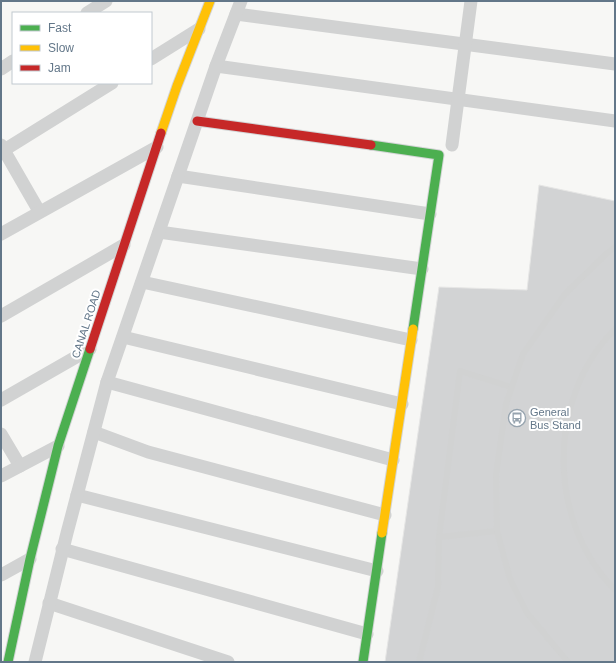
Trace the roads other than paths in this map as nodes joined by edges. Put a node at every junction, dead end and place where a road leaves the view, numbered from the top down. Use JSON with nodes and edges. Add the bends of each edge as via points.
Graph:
{"nodes":[{"id":1,"x":106,"y":1,"type":"edge"},
{"id":2,"x":210,"y":1,"type":"edge"},
{"id":3,"x":241,"y":1,"type":"edge"},
{"id":4,"x":471,"y":1,"type":"edge"},
{"id":5,"x":89,"y":8,"type":"edge"},
{"id":6,"x":236,"y":14,"type":"junction"},
{"id":7,"x":199,"y":29,"type":"junction"},
{"id":8,"x":465,"y":45,"type":"junction"},
{"id":9,"x":152,"y":58,"type":"edge"},
{"id":10,"x":12,"y":62,"type":"edge"},
{"id":11,"x":615,"y":64,"type":"edge"},
{"id":12,"x":216,"y":66,"type":"junction"},
{"id":13,"x":1,"y":69,"type":"edge"},
{"id":14,"x":110,"y":84,"type":"edge"},
{"id":15,"x":458,"y":100,"type":"junction"},
{"id":16,"x":197,"y":121,"type":"junction"},
{"id":17,"x":615,"y":121,"type":"edge"},
{"id":18,"x":452,"y":145,"type":"dead end"},
{"id":19,"x":157,"y":147,"type":"junction"},
{"id":20,"x":2,"y":149,"type":"edge"},
{"id":21,"x":178,"y":176,"type":"junction"},
{"id":22,"x":39,"y":211,"type":"junction"},
{"id":23,"x":430,"y":214,"type":"junction"},
{"id":24,"x":159,"y":232,"type":"junction"},
{"id":25,"x":1,"y":234,"type":"edge"},
{"id":26,"x":124,"y":245,"type":"junction"},
{"id":27,"x":615,"y":247,"type":"edge"},
{"id":28,"x":422,"y":269,"type":"junction"},
{"id":29,"x":142,"y":282,"type":"junction"},
{"id":30,"x":1,"y":316,"type":"edge"},
{"id":31,"x":615,"y":329,"type":"edge"},
{"id":32,"x":123,"y":336,"type":"junction"},
{"id":33,"x":411,"y":340,"type":"junction"},
{"id":34,"x":90,"y":349,"type":"junction"},
{"id":35,"x":107,"y":382,"type":"junction"},
{"id":36,"x":511,"y":388,"type":"junction"},
{"id":37,"x":1,"y":400,"type":"edge"},
{"id":38,"x":402,"y":404,"type":"junction"},
{"id":39,"x":94,"y":432,"type":"junction"},
{"id":40,"x":1,"y":434,"type":"edge"},
{"id":41,"x":58,"y":446,"type":"junction"},
{"id":42,"x":394,"y":460,"type":"junction"},
{"id":43,"x":20,"y":466,"type":"junction"},
{"id":44,"x":1,"y":476,"type":"edge"},
{"id":45,"x":77,"y":495,"type":"junction"},
{"id":46,"x":385,"y":515,"type":"junction"},
{"id":47,"x":497,"y":531,"type":"junction"},
{"id":48,"x":439,"y":537,"type":"junction"},
{"id":49,"x":62,"y":550,"type":"junction"},
{"id":50,"x":30,"y":559,"type":"junction"},
{"id":51,"x":377,"y":571,"type":"junction"},
{"id":52,"x":1,"y":575,"type":"edge"},
{"id":53,"x":615,"y":590,"type":"edge"},
{"id":54,"x":49,"y":604,"type":"junction"},
{"id":55,"x":367,"y":634,"type":"junction"},
{"id":56,"x":8,"y":662,"type":"edge"},
{"id":57,"x":35,"y":662,"type":"edge"},
{"id":58,"x":228,"y":662,"type":"edge"},
{"id":59,"x":363,"y":662,"type":"edge"},
{"id":60,"x":419,"y":662,"type":"edge"},
{"id":61,"x":568,"y":662,"type":"edge"}],
"edges":[{"from":1,"to":5,"type":"street"},
{"from":2,"to":7,"type":"street","name":"CANAL ROAD"},
{"from":3,"to":6,"type":"street"},
{"from":4,"to":8,"type":"street"},
{"from":6,"to":8,"type":"street"},
{"from":6,"to":12,"type":"street"},
{"from":7,"to":9,"type":"street"},
{"from":7,"to":19,"type":"street","name":"CANAL ROAD"},
{"from":8,"to":11,"type":"street"},
{"from":8,"to":15,"type":"street"},
{"from":10,"to":13,"type":"street"},
{"from":12,"to":15,"type":"street"},
{"from":12,"to":16,"type":"street"},
{"from":14,"to":20,"type":"street"},
{"from":15,"to":17,"type":"street"},
{"from":15,"to":18,"type":"street"},
{"from":16,"to":21,"type":"street"},
{"from":16,"to":23,"type":"street","via":[[436,154],[439,159]]},
{"from":19,"to":22,"type":"street"},
{"from":19,"to":26,"type":"street","name":"CANAL ROAD"},
{"from":20,"to":22,"type":"street"},
{"from":21,"to":23,"type":"street"},
{"from":21,"to":24,"type":"street"},
{"from":22,"to":25,"type":"street"},
{"from":23,"to":28,"type":"street"},
{"from":24,"to":28,"type":"street"},
{"from":24,"to":29,"type":"street"},
{"from":26,"to":30,"type":"street"},
{"from":26,"to":34,"type":"street","name":"CANAL ROAD"},
{"from":27,"to":36,"type":"lane","via":[[565,294],[523,354]]},
{"from":28,"to":33,"type":"street"},
{"from":29,"to":32,"type":"street"},
{"from":29,"to":33,"type":"street"},
{"from":31,"to":53,"type":"lane","via":[[605,339],[582,376],[568,416],[563,460],[567,502],[582,543],[605,580]]},
{"from":32,"to":35,"type":"street"},
{"from":32,"to":38,"type":"street"},
{"from":33,"to":38,"type":"street"},
{"from":34,"to":37,"type":"street"},
{"from":34,"to":41,"type":"street","name":"CANAL ROAD"},
{"from":35,"to":39,"type":"street"},
{"from":35,"to":42,"type":"street"},
{"from":36,"to":47,"type":"lane","via":[[506,404],[496,475]]},
{"from":36,"to":48,"type":"lane","via":[[460,371]]},
{"from":38,"to":42,"type":"street"},
{"from":39,"to":45,"type":"street"},
{"from":39,"to":46,"type":"street","via":[[148,452]]},
{"from":40,"to":43,"type":"street"},
{"from":41,"to":43,"type":"street"},
{"from":41,"to":50,"type":"street","name":"CANAL ROAD"},
{"from":42,"to":46,"type":"street"},
{"from":43,"to":44,"type":"street"},
{"from":45,"to":49,"type":"street"},
{"from":45,"to":51,"type":"street"},
{"from":46,"to":51,"type":"street"},
{"from":47,"to":48,"type":"lane"},
{"from":47,"to":61,"type":"lane","via":[[510,579],[527,613]]},
{"from":48,"to":60,"type":"lane","via":[[438,587]]},
{"from":49,"to":54,"type":"street"},
{"from":49,"to":55,"type":"street"},
{"from":50,"to":52,"type":"street"},
{"from":50,"to":56,"type":"street","name":"CANAL ROAD"},
{"from":51,"to":55,"type":"street"},
{"from":54,"to":57,"type":"street"},
{"from":54,"to":58,"type":"street"},
{"from":55,"to":59,"type":"street"}]}
